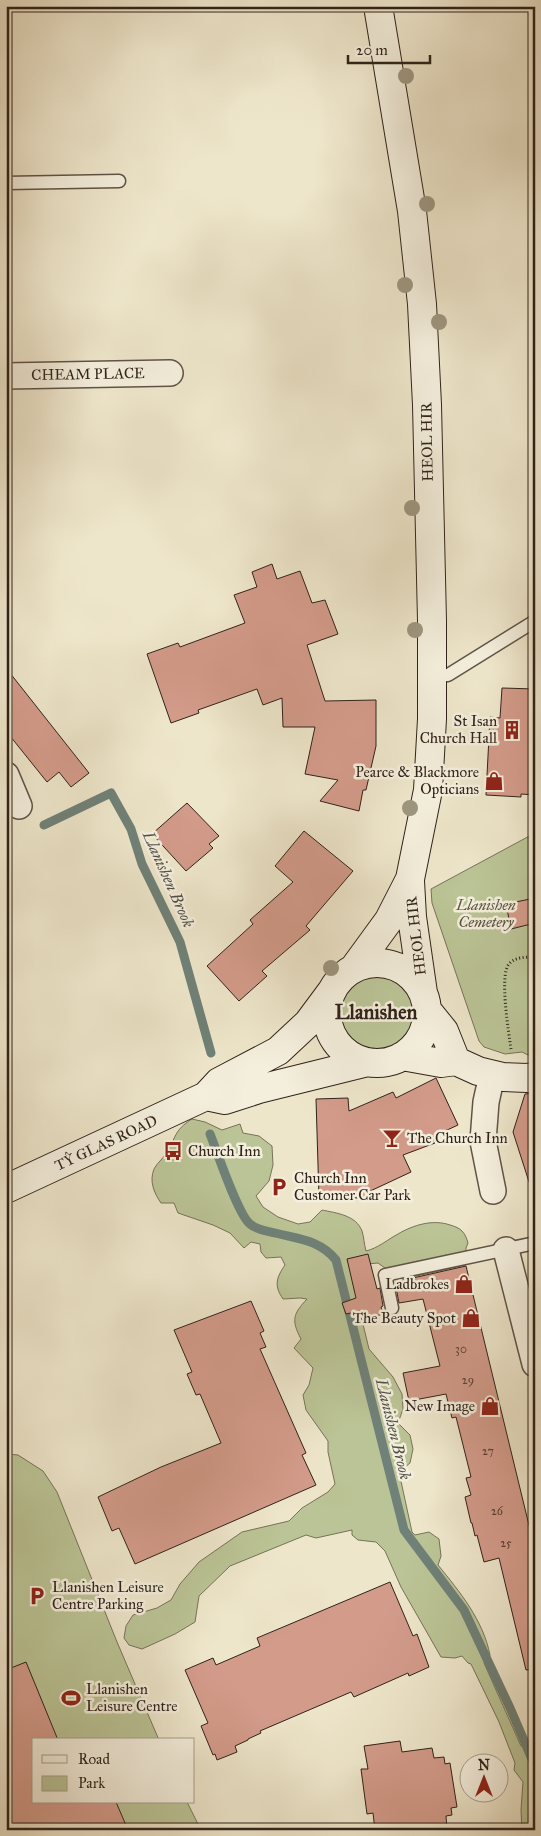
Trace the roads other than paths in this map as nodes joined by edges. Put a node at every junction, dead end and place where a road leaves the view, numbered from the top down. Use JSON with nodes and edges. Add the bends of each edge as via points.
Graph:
{"nodes":[{"id":1,"x":378,"y":6,"type":"edge"},
{"id":2,"x":119,"y":181,"type":"dead end"},
{"id":3,"x":6,"y":183,"type":"edge"},
{"id":4,"x":170,"y":373,"type":"dead end"},
{"id":5,"x":6,"y":376,"type":"edge"},
{"id":6,"x":535,"y":621,"type":"edge"},
{"id":7,"x":432,"y":676,"type":"junction"},
{"id":8,"x":6,"y":775,"type":"edge"},
{"id":9,"x":20,"y":806,"type":"dead end"},
{"id":10,"x":410,"y":879,"type":"junction"},
{"id":11,"x":354,"y":968,"type":"junction"},
{"id":12,"x":331,"y":992,"type":"junction"},
{"id":13,"x":425,"y":1001,"type":"junction"},
{"id":14,"x":402,"y":1056,"type":"junction"},
{"id":15,"x":456,"y":1060,"type":"junction"},
{"id":16,"x":368,"y":1062,"type":"junction"},
{"id":17,"x":492,"y":1075,"type":"junction"},
{"id":18,"x":535,"y":1077,"type":"edge"},
{"id":19,"x":206,"y":1096,"type":"junction"},
{"id":20,"x":6,"y":1190,"type":"edge"},
{"id":21,"x":493,"y":1191,"type":"dead end"},
{"id":22,"x":535,"y":1242,"type":"edge"},
{"id":23,"x":506,"y":1250,"type":"junction"},
{"id":24,"x":392,"y":1308,"type":"dead end"},
{"id":25,"x":535,"y":1364,"type":"edge"}],
"edges":[{"from":1,"to":7,"type":"street","name":"HEOL HIR","via":[[410,202],[422,304]]},
{"from":2,"to":3,"type":"lane"},
{"from":4,"to":5,"type":"street","name":"CHEAM PLACE"},
{"from":6,"to":7,"type":"lane","via":[[448,675]]},
{"from":7,"to":10,"type":"street","name":"HEOL HIR","via":[[428,790]]},
{"from":8,"to":9,"type":"street"},
{"from":10,"to":11,"type":"street","name":"HEOL HIR","via":[[389,920]]},
{"from":10,"to":13,"type":"street","name":"HEOL HIR","via":[[412,917]]},
{"from":11,"to":12,"type":"street","via":[[340,978]]},
{"from":11,"to":13,"type":"street","via":[[381,963],[395,966],[413,979]]},
{"from":12,"to":16,"type":"street","via":[[327,1009],[332,1037],[352,1057]]},
{"from":12,"to":19,"type":"street","name":"TŶ GLAS ROAD","via":[[308,1022],[278,1051],[219,1082]]},
{"from":13,"to":14,"type":"street","via":[[425,1027],[420,1040]]},
{"from":13,"to":15,"type":"street","via":[[444,1031]]},
{"from":14,"to":15,"type":"street","via":[[441,1063]]},
{"from":14,"to":16,"type":"street","via":[[390,1062]]},
{"from":15,"to":17,"type":"street"},
{"from":16,"to":19,"type":"street","via":[[225,1100]]},
{"from":17,"to":18,"type":"street"},
{"from":17,"to":21,"type":"street","via":[[483,1141]]},
{"from":19,"to":20,"type":"street","name":"TŶ GLAS ROAD"},
{"from":22,"to":23,"type":"lane"},
{"from":23,"to":24,"type":"lane","via":[[483,1252],[385,1275]]},
{"from":23,"to":25,"type":"street"}]}
